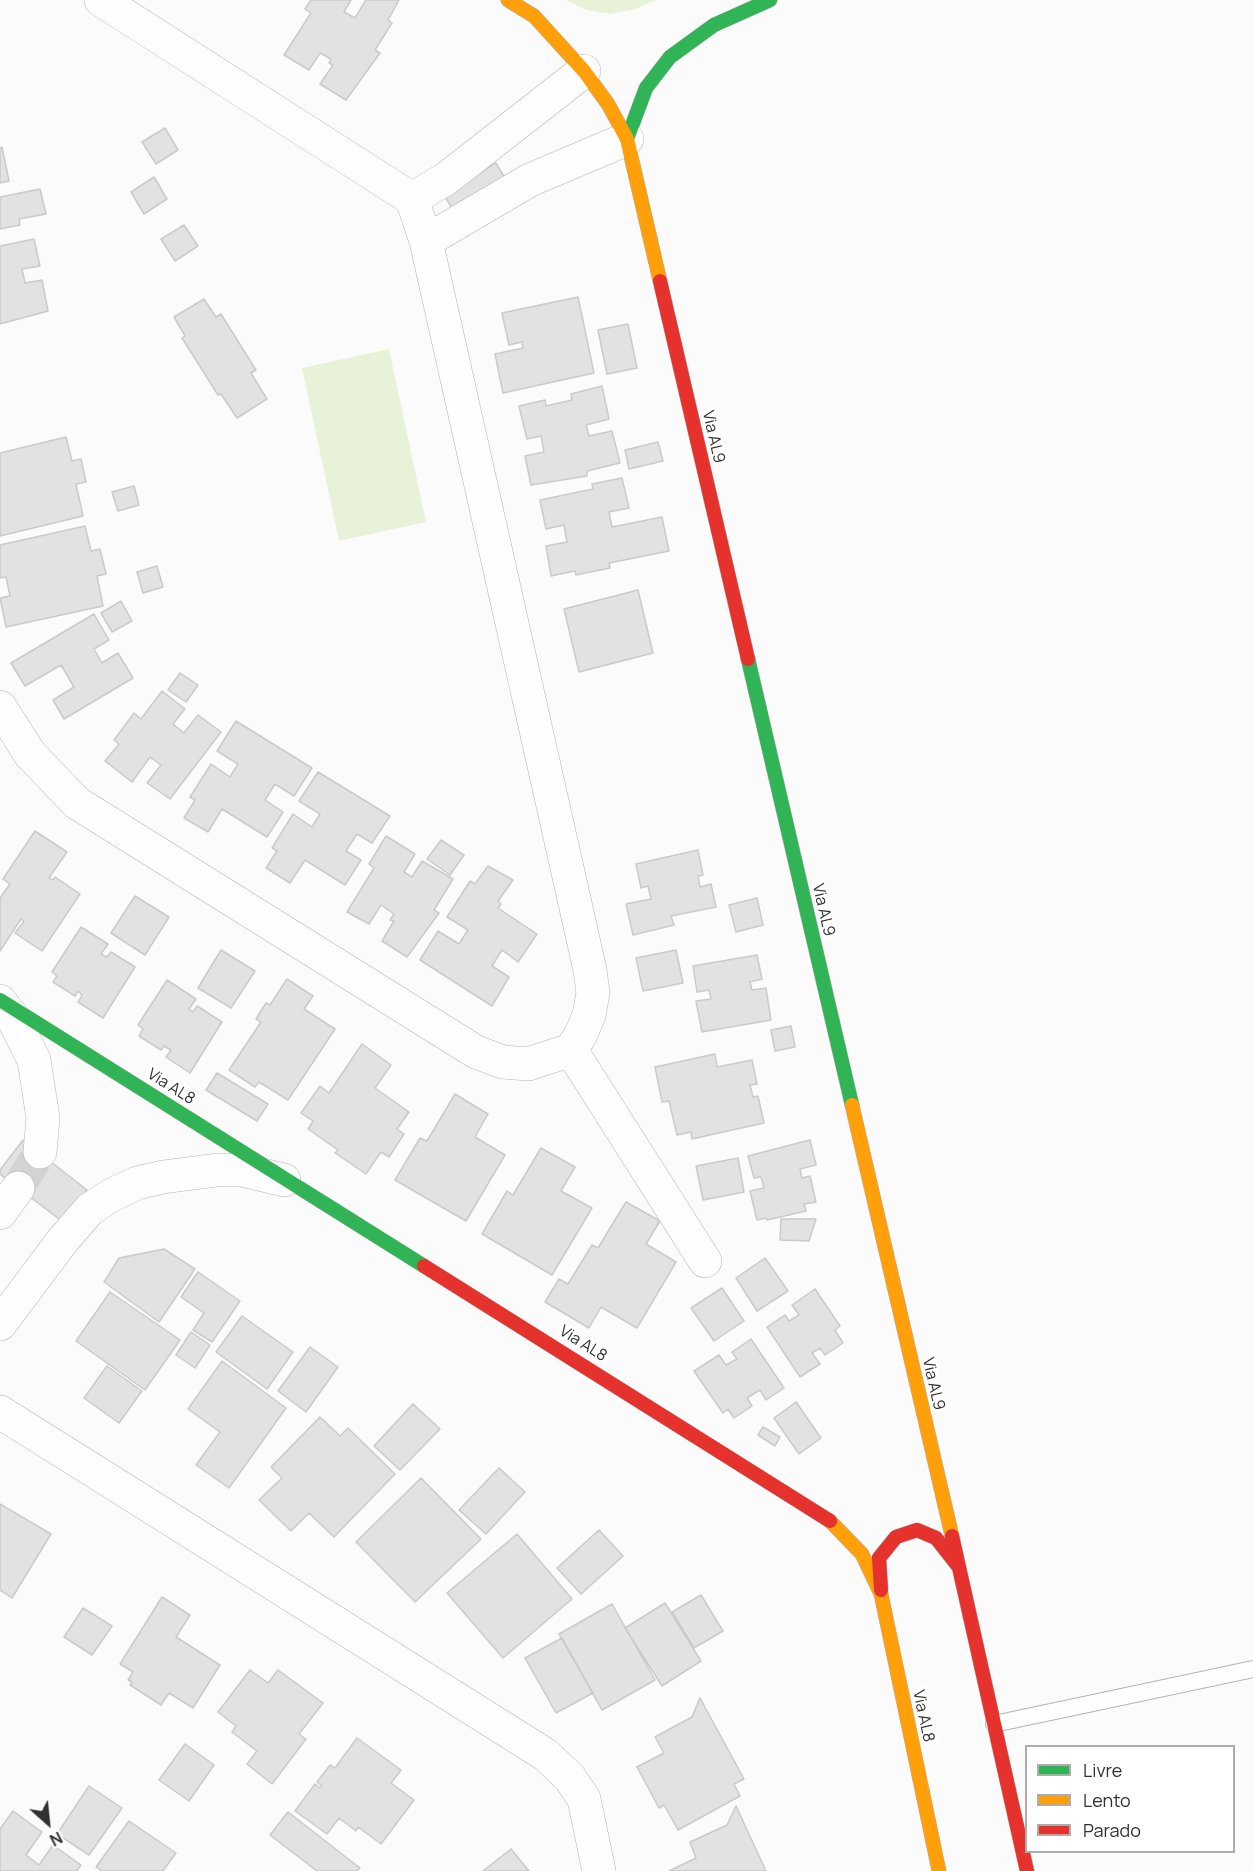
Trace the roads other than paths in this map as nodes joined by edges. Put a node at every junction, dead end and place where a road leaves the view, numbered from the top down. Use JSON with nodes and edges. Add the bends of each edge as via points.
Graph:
{"nodes":[{"id":1,"x":101,"y":0,"type":"edge"},
{"id":2,"x":770,"y":0,"type":"edge"},
{"id":3,"x":523,"y":5,"type":"edge"},
{"id":4,"x":584,"y":70,"type":"junction"},
{"id":5,"x":627,"y":139,"type":"junction"},
{"id":6,"x":412,"y":199,"type":"junction"},
{"id":7,"x":426,"y":241,"type":"junction"},
{"id":8,"x":0,"y":707,"type":"edge"},
{"id":9,"x":0,"y":1000,"type":"edge"},
{"id":10,"x":571,"y":1050,"type":"junction"},
{"id":11,"x":40,"y":1152,"type":"tunnel mouth"},
{"id":12,"x":293,"y":1182,"type":"junction"},
{"id":13,"x":705,"y":1261,"type":"dead end"},
{"id":14,"x":0,"y":1324,"type":"edge"},
{"id":15,"x":0,"y":1412,"type":"edge"},
{"id":16,"x":959,"y":1567,"type":"junction"},
{"id":17,"x":881,"y":1594,"type":"junction"},
{"id":18,"x":1253,"y":1669,"type":"edge"},
{"id":19,"x":994,"y":1724,"type":"junction"},
{"id":20,"x":599,"y":1871,"type":"edge"},
{"id":21,"x":939,"y":1871,"type":"edge"},
{"id":22,"x":1027,"y":1871,"type":"edge"}],
"edges":[{"from":1,"to":6,"type":"street"},
{"from":2,"to":5,"type":"street","via":[[714,25],[670,57],[646,88]]},
{"from":3,"to":4,"type":"street","name":"Via AL9"},
{"from":4,"to":5,"type":"street","name":"Via AL9"},
{"from":4,"to":6,"type":"street","via":[[447,178]]},
{"from":5,"to":7,"type":"street","via":[[530,180]]},
{"from":5,"to":16,"type":"street","name":"Via AL9"},
{"from":6,"to":7,"type":"street"},
{"from":7,"to":10,"type":"street","via":[[590,970],[593,993],[589,1015]]},
{"from":8,"to":10,"type":"street","via":[[30,754],[77,803],[476,1052],[503,1062],[528,1064]]},
{"from":9,"to":11,"type":"street","via":[[34,1060],[43,1118]]},
{"from":9,"to":12,"type":"street","name":"Via AL8"},
{"from":10,"to":13,"type":"street"},
{"from":12,"to":14,"type":"street","via":[[242,1170],[217,1170],[137,1183],[112,1195],[90,1209]]},
{"from":12,"to":17,"type":"street","name":"Via AL8","via":[[821,1514],[862,1554]]},
{"from":15,"to":20,"type":"street","via":[[546,1755],[570,1778],[584,1799]]},
{"from":16,"to":17,"type":"street","via":[[936,1538],[917,1530],[896,1538],[879,1558]]},
{"from":16,"to":19,"type":"street","name":"Via AL9"},
{"from":17,"to":21,"type":"street","name":"Via AL8"},
{"from":18,"to":19,"type":"lane"},
{"from":19,"to":22,"type":"street","name":"Via AL9"}]}
